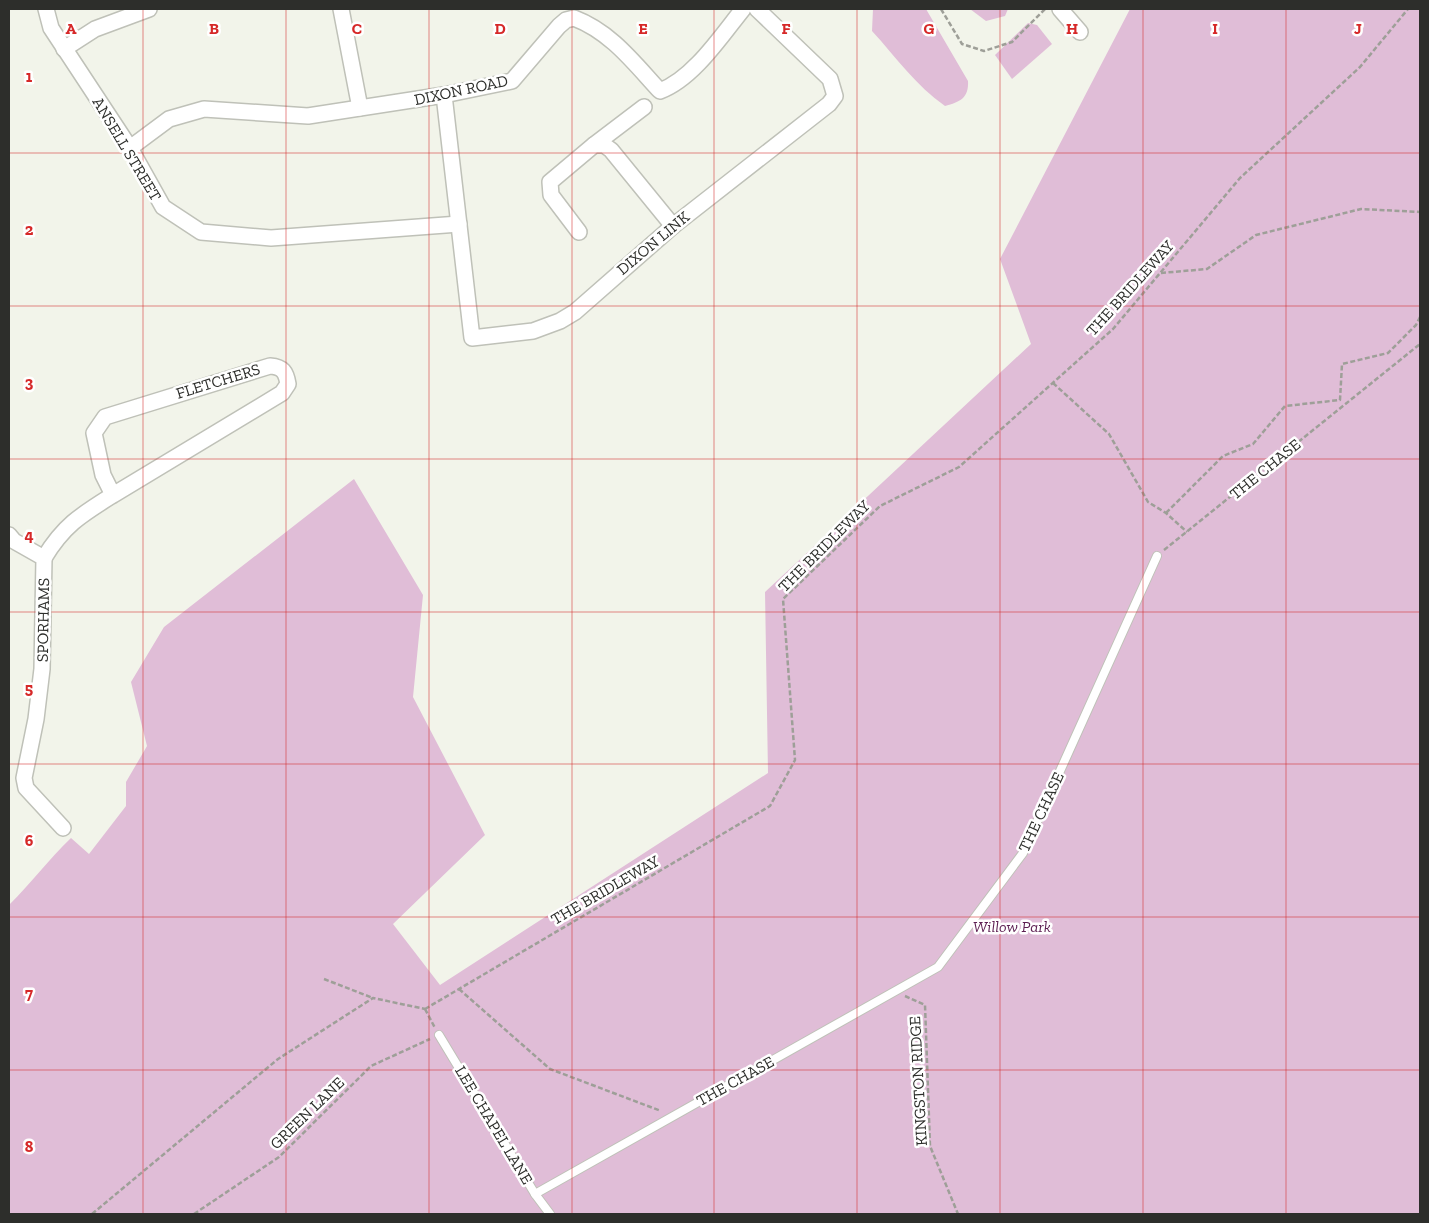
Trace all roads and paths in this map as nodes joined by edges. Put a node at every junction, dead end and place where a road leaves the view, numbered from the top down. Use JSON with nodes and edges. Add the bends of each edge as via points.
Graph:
{"nodes":[{"id":1,"x":46,"y":9,"type":"edge"},
{"id":2,"x":149,"y":9,"type":"edge"},
{"id":3,"x":341,"y":9,"type":"edge"},
{"id":4,"x":743,"y":9,"type":"edge"},
{"id":5,"x":757,"y":9,"type":"edge"},
{"id":6,"x":941,"y":9,"type":"edge"},
{"id":7,"x":1045,"y":9,"type":"edge"},
{"id":8,"x":1060,"y":9,"type":"edge"},
{"id":9,"x":1408,"y":9,"type":"edge"},
{"id":10,"x":1080,"y":32,"type":"dead end"},
{"id":11,"x":64,"y":49,"type":"junction"},
{"id":12,"x":444,"y":95,"type":"junction"},
{"id":13,"x":644,"y":107,"type":"dead end"},
{"id":14,"x":360,"y":108,"type":"junction"},
{"id":15,"x":594,"y":145,"type":"junction"},
{"id":16,"x":130,"y":148,"type":"junction"},
{"id":17,"x":1420,"y":212,"type":"edge"},
{"id":18,"x":459,"y":224,"type":"junction"},
{"id":19,"x":673,"y":226,"type":"junction"},
{"id":20,"x":579,"y":232,"type":"dead end"},
{"id":21,"x":1160,"y":273,"type":"junction"},
{"id":22,"x":1420,"y":317,"type":"edge"},
{"id":23,"x":1420,"y":344,"type":"edge"},
{"id":24,"x":1052,"y":383,"type":"junction"},
{"id":25,"x":113,"y":495,"type":"junction"},
{"id":26,"x":1166,"y":514,"type":"junction"},
{"id":27,"x":1187,"y":532,"type":"junction"},
{"id":28,"x":9,"y":535,"type":"edge"},
{"id":29,"x":1157,"y":556,"type":"joint"},
{"id":30,"x":44,"y":558,"type":"junction"},
{"id":31,"x":63,"y":828,"type":"dead end"},
{"id":32,"x":324,"y":979,"type":"dead end"},
{"id":33,"x":459,"y":989,"type":"junction"},
{"id":34,"x":894,"y":992,"type":"junction"},
{"id":35,"x":373,"y":998,"type":"junction"},
{"id":36,"x":425,"y":1009,"type":"junction"},
{"id":37,"x":439,"y":1035,"type":"junction"},
{"id":38,"x":674,"y":1116,"type":"junction"},
{"id":39,"x":535,"y":1194,"type":"junction"},
{"id":40,"x":92,"y":1214,"type":"edge"},
{"id":41,"x":194,"y":1214,"type":"edge"},
{"id":42,"x":550,"y":1214,"type":"edge"},
{"id":43,"x":958,"y":1214,"type":"edge"}],
"edges":[{"from":1,"to":11,"type":"street","name":"ANSELL STREET","via":[[51,28]]},
{"from":2,"to":11,"type":"street","via":[[94,28]]},
{"from":3,"to":14,"type":"street"},
{"from":4,"to":12,"type":"street","name":"DIXON ROAD","via":[[705,55],[679,80],[660,91],[625,51],[599,31],[574,18],[559,26],[512,81]]},
{"from":5,"to":19,"type":"street","name":"DIXON LINK","via":[[830,79],[835,96]]},
{"from":6,"to":7,"type":"path","via":[[962,44],[984,51],[1012,42]]},
{"from":8,"to":10,"type":"street"},
{"from":9,"to":21,"type":"path","name":"THE BRIDLEWAY","via":[[1360,67],[1240,178]]},
{"from":11,"to":16,"type":"street","name":"ANSELL STREET"},
{"from":12,"to":14,"type":"street","name":"DIXON ROAD"},
{"from":12,"to":18,"type":"street","name":"DIXON LINK"},
{"from":13,"to":15,"type":"street"},
{"from":14,"to":16,"type":"street","name":"DIXON ROAD","via":[[308,116],[204,109],[169,119]]},
{"from":15,"to":19,"type":"street","via":[[604,145],[611,150]]},
{"from":15,"to":20,"type":"street","via":[[549,186],[553,199]]},
{"from":16,"to":18,"type":"street","name":"ANSELL STREET","via":[[163,207],[201,232],[271,238]]},
{"from":17,"to":21,"type":"path","via":[[1361,209],[1256,235],[1207,269]]},
{"from":18,"to":19,"type":"street","name":"DIXON LINK","via":[[472,338],[533,331],[560,321],[575,312]]},
{"from":21,"to":24,"type":"path","name":"THE BRIDLEWAY","via":[[1113,329]]},
{"from":22,"to":26,"type":"path","via":[[1388,353],[1342,364],[1340,400],[1285,406],[1252,444],[1222,456]]},
{"from":23,"to":27,"type":"path","name":"THE CHASE"},
{"from":24,"to":26,"type":"path","via":[[1109,434],[1148,502]]},
{"from":24,"to":33,"type":"path","name":"THE BRIDLEWAY","via":[[959,467],[880,506],[783,599],[795,760],[770,806]]},
{"from":25,"to":25,"type":"street","name":"FLETCHERS","via":[[104,475],[94,432],[105,417],[270,366],[280,367],[286,373],[288,384],[282,393]]},
{"from":25,"to":30,"type":"street","name":"FLETCHERS","via":[[76,518],[57,537]]},
{"from":26,"to":27,"type":"path"},
{"from":27,"to":29,"type":"path","name":"THE CHASE"},
{"from":28,"to":30,"type":"street","name":"SPORHAMS"},
{"from":29,"to":34,"type":"lane","name":"THE CHASE","via":[[1023,853],[938,967]]},
{"from":30,"to":31,"type":"street","name":"SPORHAMS","via":[[42,669],[24,778],[26,788]]},
{"from":32,"to":35,"type":"path"},
{"from":33,"to":36,"type":"path","name":"THE BRIDLEWAY"},
{"from":33,"to":38,"type":"path","via":[[550,1069]]},
{"from":34,"to":38,"type":"lane","name":"THE CHASE"},
{"from":34,"to":43,"type":"path","name":"KINGSTON RIDGE","via":[[925,1005],[930,1146]]},
{"from":35,"to":36,"type":"path"},
{"from":35,"to":40,"type":"path","via":[[278,1059]]},
{"from":36,"to":37,"type":"path"},
{"from":37,"to":39,"type":"lane","name":"LEE CHAPEL LANE"},
{"from":37,"to":41,"type":"path","name":"GREEN LANE","via":[[371,1066],[279,1156]]},
{"from":38,"to":39,"type":"lane","name":"THE CHASE"},
{"from":39,"to":42,"type":"lane","name":"LEE CHAPEL LANE"}]}
